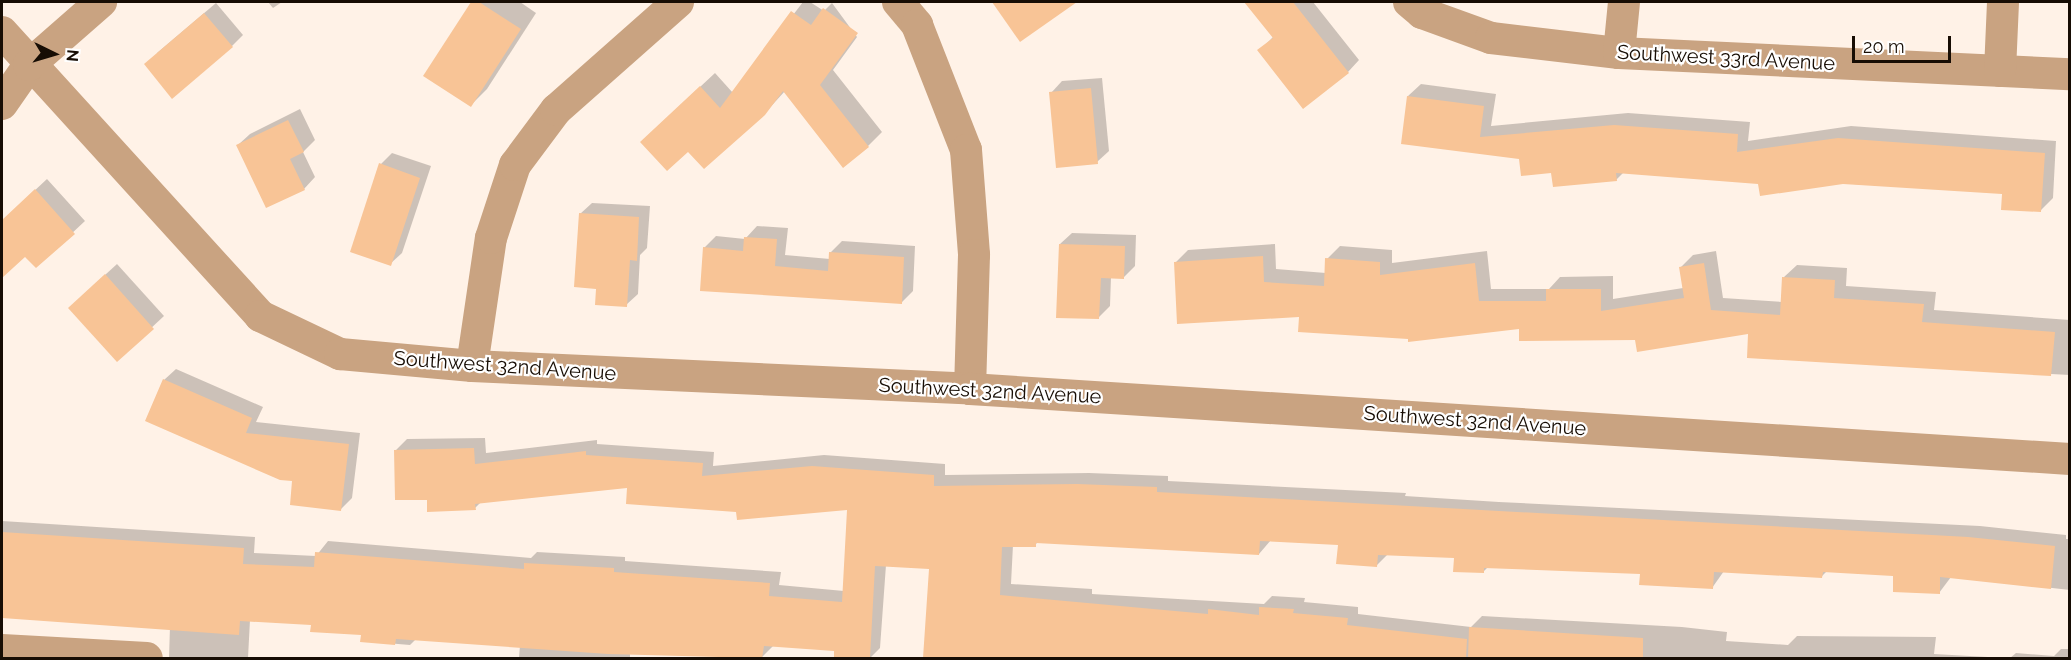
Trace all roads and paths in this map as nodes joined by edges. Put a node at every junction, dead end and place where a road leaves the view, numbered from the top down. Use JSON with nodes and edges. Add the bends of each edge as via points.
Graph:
{"nodes":[{"id":1,"x":101,"y":2,"type":"edge"},
{"id":2,"x":678,"y":2,"type":"edge"},
{"id":3,"x":898,"y":2,"type":"edge"},
{"id":4,"x":1624,"y":2,"type":"edge"},
{"id":5,"x":2003,"y":2,"type":"edge"},
{"id":6,"x":1416,"y":7,"type":"edge"},
{"id":7,"x":2,"y":32,"type":"edge"},
{"id":8,"x":1619,"y":53,"type":"junction"},
{"id":9,"x":15,"y":67,"type":"edge"},
{"id":10,"x":2000,"y":71,"type":"junction"},
{"id":11,"x":2070,"y":74,"type":"edge"},
{"id":12,"x":2,"y":104,"type":"edge"},
{"id":13,"x":472,"y":366,"type":"junction"},
{"id":14,"x":970,"y":389,"type":"junction"},
{"id":15,"x":2070,"y":459,"type":"edge"},
{"id":16,"x":2,"y":650,"type":"edge"},
{"id":17,"x":147,"y":658,"type":"edge"}],
"edges":[{"from":1,"to":9,"type":"street"},
{"from":2,"to":13,"type":"street","via":[[555,110],[515,165],[491,238]]},
{"from":3,"to":14,"type":"street","via":[[917,25],[966,150],[975,255]]},
{"from":4,"to":8,"type":"street"},
{"from":5,"to":10,"type":"street"},
{"from":6,"to":8,"type":"street","name":"Southwest 33rd Avenue","via":[[1491,38]]},
{"from":7,"to":9,"type":"street","name":"Southwest 32nd Avenue"},
{"from":8,"to":10,"type":"street","name":"Southwest 33rd Avenue"},
{"from":9,"to":12,"type":"street"},
{"from":9,"to":13,"type":"street","name":"Southwest 32nd Avenue","via":[[260,316],[340,354]]},
{"from":10,"to":11,"type":"street","name":"Southwest 33rd Avenue"},
{"from":13,"to":14,"type":"street","name":"Southwest 32nd Avenue"},
{"from":14,"to":15,"type":"street","name":"Southwest 32nd Avenue"},
{"from":16,"to":17,"type":"street"}]}
